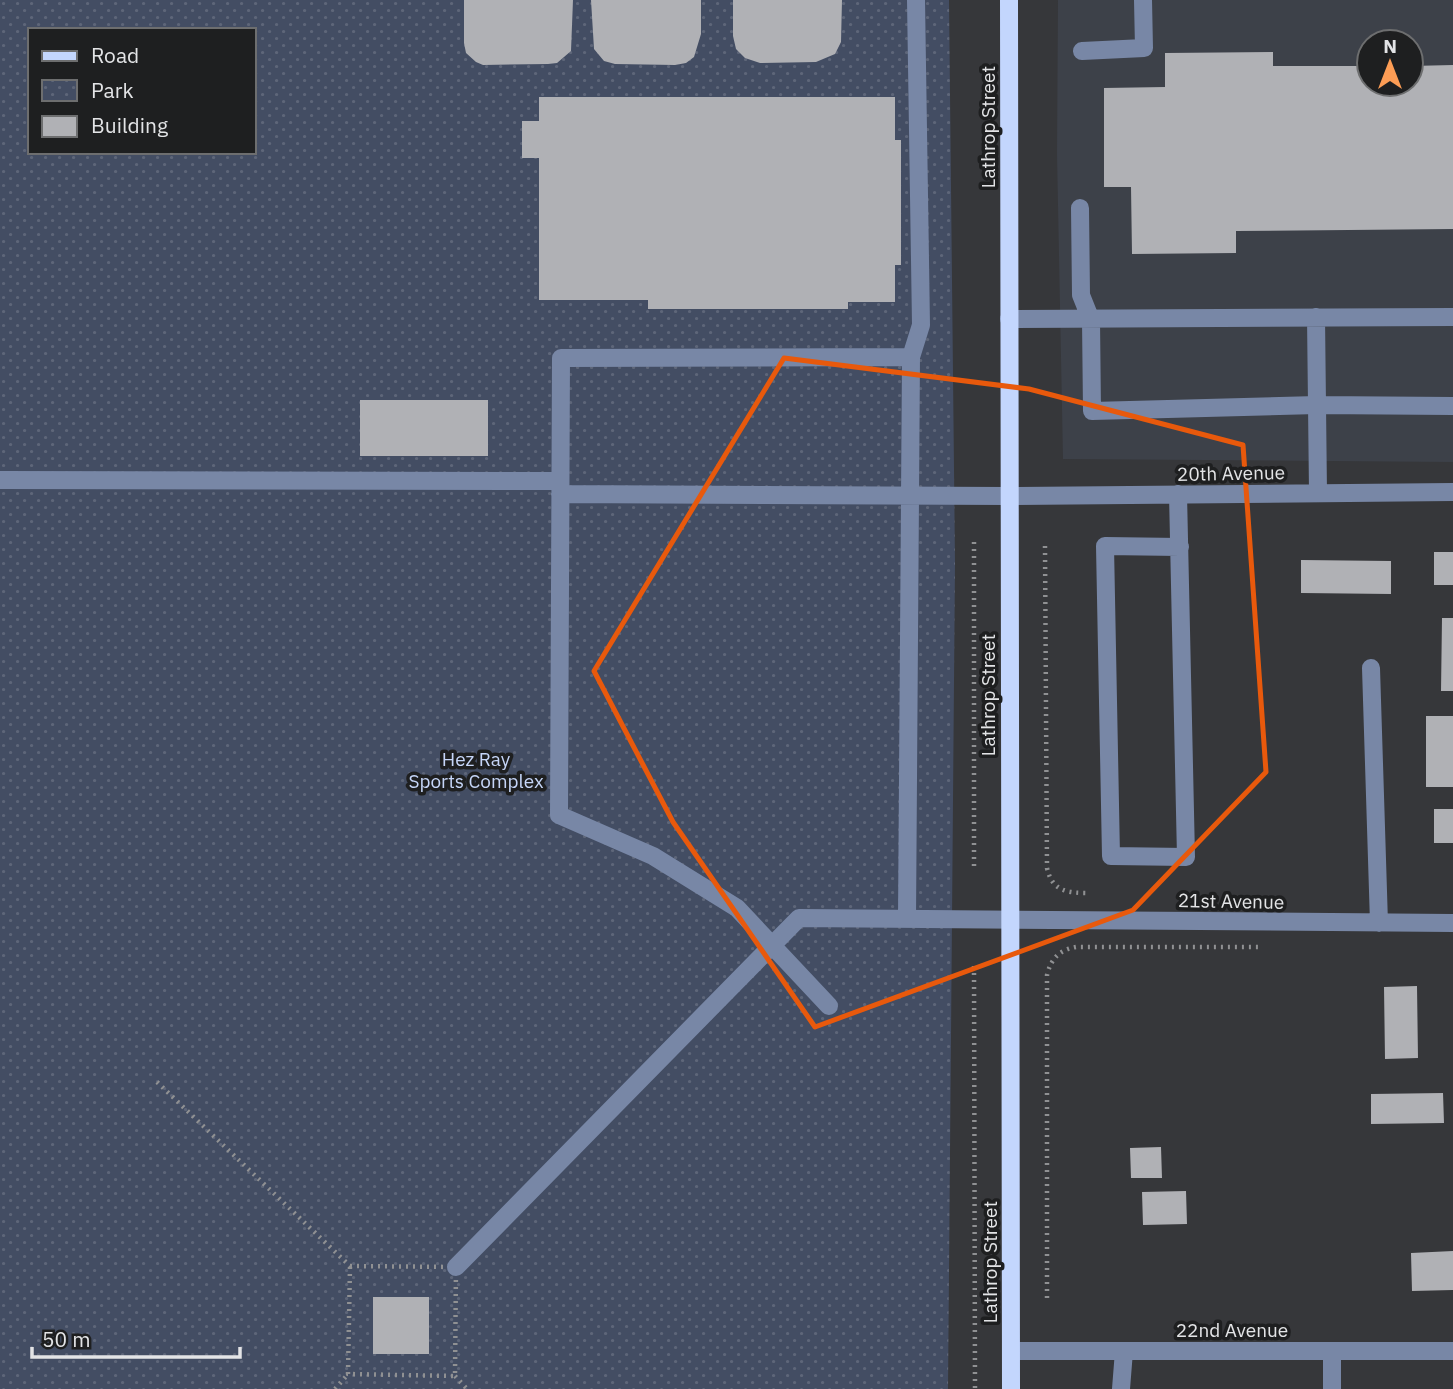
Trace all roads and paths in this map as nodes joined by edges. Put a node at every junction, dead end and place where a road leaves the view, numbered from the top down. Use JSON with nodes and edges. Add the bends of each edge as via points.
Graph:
{"nodes":[{"id":1,"x":916,"y":0,"type":"edge"},
{"id":2,"x":1009,"y":0,"type":"edge"},
{"id":3,"x":1143,"y":0,"type":"edge"},
{"id":4,"x":1082,"y":51,"type":"dead end"},
{"id":5,"x":1080,"y":208,"type":"dead end"},
{"id":6,"x":1316,"y":317,"type":"junction"},
{"id":7,"x":1453,"y":317,"type":"edge"},
{"id":8,"x":1009,"y":319,"type":"junction"},
{"id":9,"x":1091,"y":320,"type":"junction"},
{"id":10,"x":911,"y":357,"type":"junction"},
{"id":11,"x":1317,"y":405,"type":"junction"},
{"id":12,"x":1453,"y":407,"type":"edge"},
{"id":13,"x":0,"y":480,"type":"edge"},
{"id":14,"x":560,"y":488,"type":"junction"},
{"id":15,"x":1453,"y":492,"type":"edge"},
{"id":16,"x":910,"y":493,"type":"junction"},
{"id":17,"x":1318,"y":493,"type":"junction"},
{"id":18,"x":1178,"y":495,"type":"junction"},
{"id":19,"x":1009,"y":496,"type":"junction"},
{"id":20,"x":974,"y":542,"type":"dead end"},
{"id":21,"x":1045,"y":546,"type":"dead end"},
{"id":22,"x":1180,"y":547,"type":"junction"},
{"id":23,"x":1371,"y":668,"type":"dead end"},
{"id":24,"x":974,"y":866,"type":"dead end"},
{"id":25,"x":1088,"y":893,"type":"dead end"},
{"id":26,"x":907,"y":919,"type":"junction"},
{"id":27,"x":1010,"y":919,"type":"junction"},
{"id":28,"x":1379,"y":923,"type":"junction"},
{"id":29,"x":1453,"y":923,"type":"edge"},
{"id":30,"x":773,"y":946,"type":"junction"},
{"id":31,"x":1264,"y":947,"type":"dead end"},
{"id":32,"x":974,"y":966,"type":"dead end"},
{"id":33,"x":829,"y":1006,"type":"dead end"},
{"id":34,"x":157,"y":1082,"type":"dead end"},
{"id":35,"x":350,"y":1266,"type":"junction"},
{"id":36,"x":456,"y":1267,"type":"junction"},
{"id":37,"x":1047,"y":1298,"type":"dead end"},
{"id":38,"x":1011,"y":1351,"type":"junction"},
{"id":39,"x":1124,"y":1351,"type":"junction"},
{"id":40,"x":1332,"y":1351,"type":"junction"},
{"id":41,"x":1453,"y":1351,"type":"edge"},
{"id":42,"x":348,"y":1374,"type":"junction"},
{"id":43,"x":455,"y":1376,"type":"junction"},
{"id":44,"x":335,"y":1389,"type":"edge"},
{"id":45,"x":467,"y":1389,"type":"edge"},
{"id":46,"x":975,"y":1389,"type":"edge"},
{"id":47,"x":1011,"y":1389,"type":"edge"},
{"id":48,"x":1121,"y":1389,"type":"edge"},
{"id":49,"x":1332,"y":1389,"type":"edge"}],
"edges":[{"from":1,"to":10,"type":"street","via":[[921,325]]},
{"from":2,"to":8,"type":"main road","name":"Lathrop Street"},
{"from":3,"to":4,"type":"street","via":[[1144,48]]},
{"from":5,"to":9,"type":"street","via":[[1081,295]]},
{"from":6,"to":7,"type":"street"},
{"from":6,"to":9,"type":"street"},
{"from":6,"to":11,"type":"street"},
{"from":8,"to":9,"type":"street"},
{"from":8,"to":19,"type":"main road","name":"Lathrop Street"},
{"from":9,"to":11,"type":"street","via":[[1092,411]]},
{"from":10,"to":14,"type":"street","via":[[561,358]]},
{"from":10,"to":16,"type":"street"},
{"from":11,"to":12,"type":"street"},
{"from":11,"to":17,"type":"street"},
{"from":13,"to":14,"type":"street","name":"20th Avenue"},
{"from":14,"to":16,"type":"street","name":"20th Avenue"},
{"from":14,"to":30,"type":"street","via":[[559,815],[653,856],[737,908]]},
{"from":15,"to":17,"type":"street","name":"20th Avenue"},
{"from":16,"to":19,"type":"street","name":"20th Avenue"},
{"from":16,"to":26,"type":"street"},
{"from":17,"to":18,"type":"street","name":"20th Avenue"},
{"from":18,"to":19,"type":"street","name":"20th Avenue"},
{"from":18,"to":22,"type":"street"},
{"from":19,"to":27,"type":"main road","name":"Lathrop Street"},
{"from":20,"to":24,"type":"path"},
{"from":21,"to":25,"type":"path","via":[[1048,880],[1060,892]]},
{"from":22,"to":22,"type":"street","via":[[1186,856],[1111,856],[1105,546]]},
{"from":23,"to":28,"type":"street"},
{"from":26,"to":27,"type":"street","name":"21st Avenue"},
{"from":26,"to":30,"type":"street","name":"21st Avenue","via":[[799,918]]},
{"from":27,"to":28,"type":"street","name":"21st Avenue"},
{"from":27,"to":38,"type":"main road","name":"Lathrop Street"},
{"from":28,"to":29,"type":"street","name":"21st Avenue"},
{"from":30,"to":33,"type":"street"},
{"from":30,"to":36,"type":"street","name":"21st Avenue"},
{"from":31,"to":37,"type":"path","via":[[1076,947],[1061,949],[1050,960]]},
{"from":32,"to":46,"type":"path"},
{"from":34,"to":35,"type":"path"},
{"from":35,"to":36,"type":"path"},
{"from":35,"to":42,"type":"path"},
{"from":36,"to":43,"type":"path"},
{"from":38,"to":39,"type":"street","name":"22nd Avenue"},
{"from":38,"to":47,"type":"main road","name":"Lathrop Street"},
{"from":39,"to":40,"type":"street","name":"22nd Avenue"},
{"from":39,"to":48,"type":"street"},
{"from":40,"to":41,"type":"street","name":"22nd Avenue"},
{"from":40,"to":49,"type":"street"},
{"from":42,"to":43,"type":"path"},
{"from":42,"to":44,"type":"path"},
{"from":43,"to":45,"type":"path"}]}
